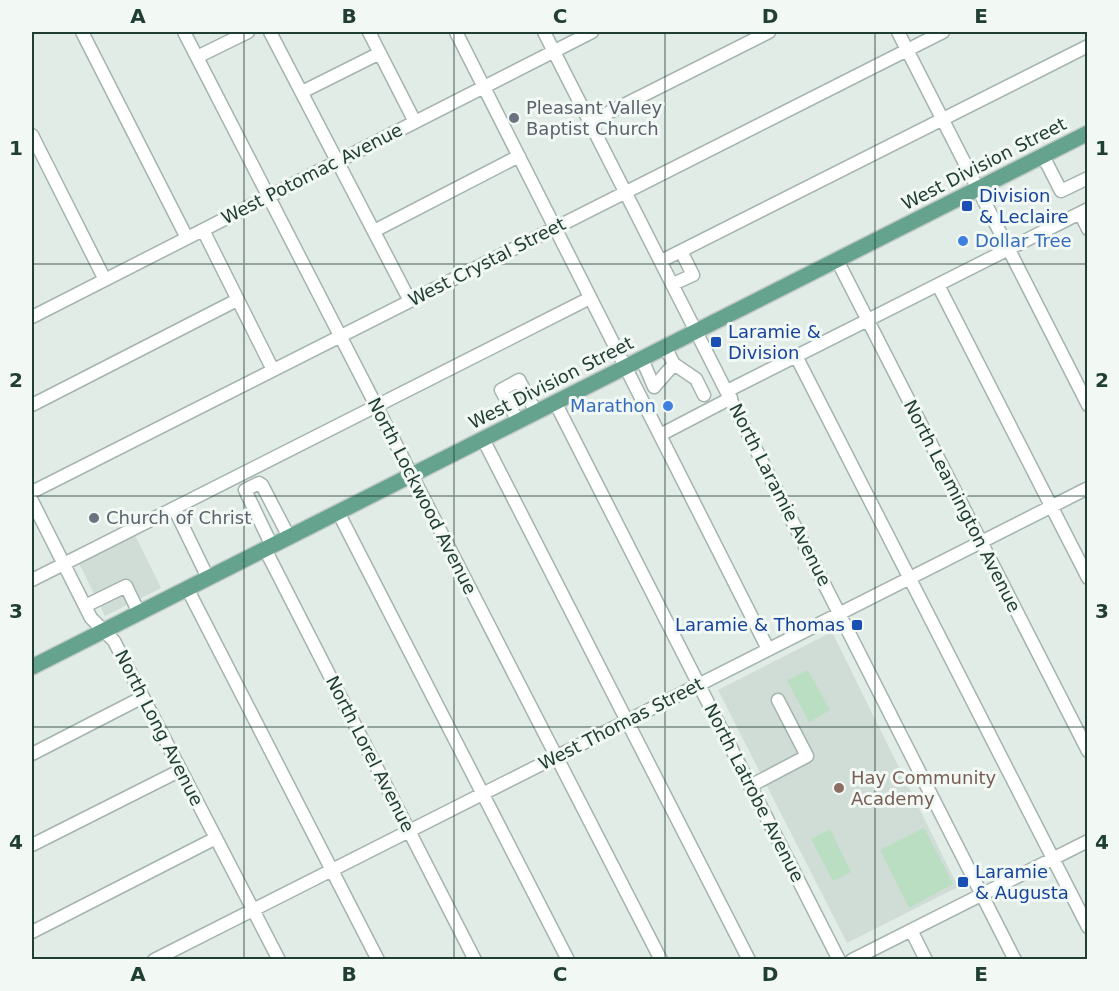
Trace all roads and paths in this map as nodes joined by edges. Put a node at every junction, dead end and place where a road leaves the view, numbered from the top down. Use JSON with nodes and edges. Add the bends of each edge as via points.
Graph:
{"nodes":[{"id":1,"x":82,"y":32,"type":"edge"},
{"id":2,"x":184,"y":32,"type":"edge"},
{"id":3,"x":248,"y":32,"type":"edge"},
{"id":4,"x":270,"y":32,"type":"edge"},
{"id":5,"x":369,"y":32,"type":"edge"},
{"id":6,"x":456,"y":32,"type":"edge"},
{"id":7,"x":544,"y":32,"type":"edge"},
{"id":8,"x":592,"y":32,"type":"edge"},
{"id":9,"x":769,"y":32,"type":"edge"},
{"id":10,"x":898,"y":32,"type":"edge"},
{"id":11,"x":943,"y":32,"type":"edge"},
{"id":12,"x":1088,"y":46,"type":"edge"},
{"id":13,"x":907,"y":50,"type":"junction"},
{"id":14,"x":554,"y":51,"type":"junction"},
{"id":15,"x":380,"y":53,"type":"junction"},
{"id":16,"x":197,"y":57,"type":"junction"},
{"id":17,"x":484,"y":86,"type":"junction"},
{"id":18,"x":302,"y":92,"type":"junction"},
{"id":19,"x":942,"y":119,"type":"junction"},
{"id":20,"x":415,"y":122,"type":"junction"},
{"id":21,"x":590,"y":122,"type":"junction"},
{"id":22,"x":1088,"y":133,"type":"edge"},
{"id":23,"x":32,"y":135,"type":"edge"},
{"id":24,"x":519,"y":156,"type":"junction"},
{"id":25,"x":1042,"y":156,"type":"junction"},
{"id":26,"x":338,"y":161,"type":"junction"},
{"id":27,"x":1088,"y":178,"type":"edge"},
{"id":28,"x":978,"y":189,"type":"junction"},
{"id":29,"x":626,"y":192,"type":"junction"},
{"id":30,"x":268,"y":196,"type":"junction"},
{"id":31,"x":1084,"y":211,"type":"edge"},
{"id":32,"x":555,"y":228,"type":"junction"},
{"id":33,"x":1088,"y":228,"type":"edge"},
{"id":34,"x":202,"y":230,"type":"junction"},
{"id":35,"x":374,"y":231,"type":"junction"},
{"id":36,"x":187,"y":238,"type":"junction"},
{"id":37,"x":1008,"y":249,"type":"junction"},
{"id":38,"x":681,"y":251,"type":"junction"},
{"id":39,"x":837,"y":260,"type":"junction"},
{"id":40,"x":661,"y":261,"type":"junction"},
{"id":41,"x":105,"y":280,"type":"junction"},
{"id":42,"x":673,"y":284,"type":"junction"},
{"id":43,"x":938,"y":285,"type":"junction"},
{"id":44,"x":590,"y":298,"type":"junction"},
{"id":45,"x":237,"y":300,"type":"junction"},
{"id":46,"x":410,"y":301,"type":"junction"},
{"id":47,"x":32,"y":317,"type":"edge"},
{"id":48,"x":868,"y":320,"type":"junction"},
{"id":49,"x":697,"y":331,"type":"junction"},
{"id":50,"x":340,"y":336,"type":"junction"},
{"id":51,"x":666,"y":347,"type":"junction"},
{"id":52,"x":796,"y":356,"type":"junction"},
{"id":53,"x":642,"y":359,"type":"junction"},
{"id":54,"x":674,"y":364,"type":"junction"},
{"id":55,"x":625,"y":367,"type":"junction"},
{"id":56,"x":273,"y":370,"type":"junction"},
{"id":57,"x":729,"y":394,"type":"junction"},
{"id":58,"x":704,"y":395,"type":"dead end"},
{"id":59,"x":555,"y":402,"type":"junction"},
{"id":60,"x":32,"y":405,"type":"edge"},
{"id":61,"x":1088,"y":405,"type":"edge"},
{"id":62,"x":376,"y":406,"type":"junction"},
{"id":63,"x":536,"y":412,"type":"junction"},
{"id":64,"x":518,"y":421,"type":"junction"},
{"id":65,"x":660,"y":435,"type":"junction"},
{"id":66,"x":483,"y":439,"type":"junction"},
{"id":67,"x":411,"y":475,"type":"junction"},
{"id":68,"x":1088,"y":488,"type":"edge"},
{"id":69,"x":32,"y":492,"type":"edge"},
{"id":70,"x":32,"y":501,"type":"edge"},
{"id":71,"x":1051,"y":506,"type":"junction"},
{"id":72,"x":174,"y":508,"type":"junction"},
{"id":73,"x":338,"y":512,"type":"junction"},
{"id":74,"x":289,"y":537,"type":"junction"},
{"id":75,"x":981,"y":542,"type":"junction"},
{"id":76,"x":268,"y":547,"type":"junction"},
{"id":77,"x":63,"y":564,"type":"junction"},
{"id":78,"x":208,"y":578,"type":"junction"},
{"id":79,"x":909,"y":578,"type":"junction"},
{"id":80,"x":1088,"y":578,"type":"edge"},
{"id":81,"x":32,"y":580,"type":"edge"},
{"id":82,"x":187,"y":588,"type":"junction"},
{"id":83,"x":85,"y":606,"type":"junction"},
{"id":84,"x":139,"y":613,"type":"junction"},
{"id":85,"x":840,"y":613,"type":"junction"},
{"id":86,"x":103,"y":631,"type":"junction"},
{"id":87,"x":768,"y":649,"type":"junction"},
{"id":88,"x":32,"y":667,"type":"edge"},
{"id":89,"x":699,"y":684,"type":"junction"},
{"id":90,"x":143,"y":697,"type":"junction"},
{"id":91,"x":778,"y":700,"type":"dead end"},
{"id":92,"x":627,"y":720,"type":"junction"},
{"id":93,"x":1088,"y":751,"type":"edge"},
{"id":94,"x":32,"y":754,"type":"edge"},
{"id":95,"x":556,"y":756,"type":"junction"},
{"id":96,"x":181,"y":770,"type":"junction"},
{"id":97,"x":750,"y":786,"type":"junction"},
{"id":98,"x":482,"y":794,"type":"junction"},
{"id":99,"x":409,"y":831,"type":"junction"},
{"id":100,"x":216,"y":838,"type":"junction"},
{"id":101,"x":1088,"y":841,"type":"edge"},
{"id":102,"x":32,"y":845,"type":"edge"},
{"id":103,"x":1053,"y":858,"type":"junction"},
{"id":104,"x":332,"y":870,"type":"junction"},
{"id":105,"x":982,"y":894,"type":"junction"},
{"id":106,"x":253,"y":909,"type":"junction"},
{"id":107,"x":1088,"y":927,"type":"edge"},
{"id":108,"x":911,"y":930,"type":"junction"},
{"id":109,"x":32,"y":932,"type":"edge"},
{"id":110,"x":154,"y":960,"type":"edge"},
{"id":111,"x":279,"y":960,"type":"edge"},
{"id":112,"x":378,"y":960,"type":"edge"},
{"id":113,"x":475,"y":960,"type":"edge"},
{"id":114,"x":568,"y":960,"type":"edge"},
{"id":115,"x":661,"y":960,"type":"edge"},
{"id":116,"x":749,"y":960,"type":"edge"},
{"id":117,"x":839,"y":960,"type":"edge"},
{"id":118,"x":852,"y":960,"type":"edge"},
{"id":119,"x":926,"y":960,"type":"edge"},
{"id":120,"x":1015,"y":960,"type":"edge"}],
"edges":[{"from":1,"to":36,"type":"street"},
{"from":2,"to":16,"type":"street","name":"North Lockwood Avenue"},
{"from":3,"to":16,"type":"street"},
{"from":4,"to":18,"type":"street"},
{"from":5,"to":15,"type":"street"},
{"from":6,"to":17,"type":"street"},
{"from":7,"to":14,"type":"street","name":"North Laramie Avenue"},
{"from":8,"to":14,"type":"street","name":"West Potomac Avenue"},
{"from":9,"to":21,"type":"street"},
{"from":10,"to":13,"type":"street"},
{"from":11,"to":13,"type":"street","name":"West Crystal Street"},
{"from":12,"to":19,"type":"street"},
{"from":13,"to":19,"type":"street"},
{"from":13,"to":29,"type":"street","name":"West Crystal Street"},
{"from":14,"to":17,"type":"street","name":"West Potomac Avenue"},
{"from":14,"to":21,"type":"street","name":"North Laramie Avenue"},
{"from":15,"to":18,"type":"street"},
{"from":15,"to":20,"type":"street"},
{"from":16,"to":30,"type":"street","name":"North Lockwood Avenue"},
{"from":17,"to":20,"type":"street","name":"West Potomac Avenue"},
{"from":17,"to":24,"type":"street"},
{"from":18,"to":26,"type":"street"},
{"from":19,"to":28,"type":"street"},
{"from":19,"to":38,"type":"street"},
{"from":20,"to":26,"type":"street","name":"West Potomac Avenue"},
{"from":21,"to":29,"type":"street","name":"North Laramie Avenue"},
{"from":22,"to":25,"type":"main road","name":"West Division Street"},
{"from":23,"to":41,"type":"street"},
{"from":24,"to":32,"type":"street"},
{"from":24,"to":35,"type":"street"},
{"from":25,"to":27,"type":"street","via":[[1061,191]]},
{"from":25,"to":28,"type":"main road","name":"West Division Street"},
{"from":26,"to":30,"type":"street","name":"West Potomac Avenue"},
{"from":26,"to":35,"type":"street"},
{"from":28,"to":37,"type":"street"},
{"from":28,"to":39,"type":"main road","name":"West Division Street"},
{"from":29,"to":32,"type":"street","name":"West Crystal Street"},
{"from":29,"to":40,"type":"street","name":"North Laramie Avenue"},
{"from":30,"to":34,"type":"street","name":"West Potomac Avenue"},
{"from":30,"to":50,"type":"street","name":"North Lockwood Avenue"},
{"from":31,"to":33,"type":"street"},
{"from":31,"to":37,"type":"street"},
{"from":32,"to":44,"type":"street"},
{"from":32,"to":46,"type":"street","name":"West Crystal Street"},
{"from":34,"to":36,"type":"street","name":"West Potomac Avenue"},
{"from":34,"to":45,"type":"street"},
{"from":35,"to":46,"type":"street"},
{"from":36,"to":41,"type":"street","name":"West Potomac Avenue"},
{"from":37,"to":43,"type":"street"},
{"from":37,"to":61,"type":"street"},
{"from":38,"to":40,"type":"street"},
{"from":38,"to":42,"type":"street","via":[[693,274]]},
{"from":39,"to":48,"type":"street","name":"North Leamington Avenue"},
{"from":39,"to":49,"type":"main road","name":"West Division Street"},
{"from":40,"to":42,"type":"street","name":"North Laramie Avenue"},
{"from":41,"to":47,"type":"street","name":"West Potomac Avenue"},
{"from":42,"to":49,"type":"street","name":"North Laramie Avenue"},
{"from":43,"to":48,"type":"street"},
{"from":43,"to":71,"type":"street"},
{"from":44,"to":55,"type":"street"},
{"from":44,"to":62,"type":"street"},
{"from":45,"to":56,"type":"street"},
{"from":45,"to":60,"type":"street"},
{"from":46,"to":50,"type":"street","name":"West Crystal Street"},
{"from":48,"to":52,"type":"street"},
{"from":48,"to":75,"type":"street","name":"North Leamington Avenue"},
{"from":49,"to":51,"type":"main road","name":"West Division Street"},
{"from":49,"to":57,"type":"street","name":"North Laramie Avenue"},
{"from":50,"to":56,"type":"street","name":"West Crystal Street"},
{"from":50,"to":62,"type":"street","name":"North Lockwood Avenue"},
{"from":51,"to":53,"type":"main road","name":"West Division Street"},
{"from":51,"to":54,"type":"street"},
{"from":52,"to":57,"type":"street"},
{"from":52,"to":79,"type":"street"},
{"from":53,"to":54,"type":"street","via":[[654,387]]},
{"from":53,"to":55,"type":"main road","name":"West Division Street"},
{"from":54,"to":58,"type":"street","via":[[696,379]]},
{"from":55,"to":59,"type":"main road","name":"West Division Street"},
{"from":55,"to":65,"type":"street"},
{"from":56,"to":69,"type":"street","name":"West Crystal Street"},
{"from":57,"to":65,"type":"street"},
{"from":57,"to":85,"type":"street","name":"North Laramie Avenue"},
{"from":59,"to":63,"type":"main road","name":"West Division Street"},
{"from":59,"to":89,"type":"street","name":"North Latrobe Avenue"},
{"from":62,"to":67,"type":"street","name":"North Lockwood Avenue"},
{"from":62,"to":72,"type":"street"},
{"from":63,"to":64,"type":"main road","name":"West Division Street"},
{"from":63,"to":64,"type":"street","via":[[519,380],[501,390]]},
{"from":64,"to":66,"type":"main road","name":"West Division Street"},
{"from":65,"to":87,"type":"street"},
{"from":66,"to":67,"type":"main road","name":"West Division Street"},
{"from":66,"to":92,"type":"street"},
{"from":67,"to":73,"type":"main road","name":"West Division Street"},
{"from":67,"to":95,"type":"street","name":"North Lockwood Avenue"},
{"from":68,"to":71,"type":"street","name":"West Thomas Street"},
{"from":70,"to":77,"type":"street","name":"North Long Avenue"},
{"from":71,"to":75,"type":"street","name":"West Thomas Street"},
{"from":71,"to":80,"type":"street"},
{"from":72,"to":77,"type":"street"},
{"from":72,"to":78,"type":"street"},
{"from":73,"to":74,"type":"main road","name":"West Division Street"},
{"from":73,"to":98,"type":"street"},
{"from":74,"to":76,"type":"main road","name":"West Division Street"},
{"from":74,"to":76,"type":"street","name":"North Lorel Avenue","via":[[259,483],[245,490]]},
{"from":75,"to":79,"type":"street","name":"West Thomas Street"},
{"from":75,"to":93,"type":"street","name":"North Leamington Avenue"},
{"from":76,"to":78,"type":"main road","name":"West Division Street"},
{"from":76,"to":99,"type":"street","name":"North Lorel Avenue"},
{"from":77,"to":81,"type":"street"},
{"from":77,"to":83,"type":"street","name":"North Long Avenue"},
{"from":78,"to":82,"type":"main road","name":"West Division Street"},
{"from":79,"to":85,"type":"street","name":"West Thomas Street"},
{"from":79,"to":103,"type":"street"},
{"from":82,"to":84,"type":"main road","name":"West Division Street"},
{"from":82,"to":104,"type":"street"},
{"from":83,"to":84,"type":"street","via":[[126,586]]},
{"from":83,"to":86,"type":"street","name":"North Long Avenue"},
{"from":84,"to":86,"type":"main road","name":"West Division Street"},
{"from":85,"to":87,"type":"street","name":"West Thomas Street"},
{"from":85,"to":105,"type":"street","name":"North Laramie Avenue"},
{"from":86,"to":88,"type":"main road","name":"West Division Street"},
{"from":86,"to":90,"type":"street","name":"North Long Avenue","via":[[114,641]]},
{"from":87,"to":89,"type":"street","name":"West Thomas Street"},
{"from":89,"to":92,"type":"street","name":"West Thomas Street"},
{"from":89,"to":97,"type":"street","name":"North Latrobe Avenue"},
{"from":90,"to":94,"type":"street"},
{"from":90,"to":96,"type":"street","name":"North Long Avenue"},
{"from":91,"to":97,"type":"street","via":[[807,756]]},
{"from":92,"to":95,"type":"street","name":"West Thomas Street"},
{"from":92,"to":116,"type":"street"},
{"from":95,"to":98,"type":"street","name":"West Thomas Street"},
{"from":95,"to":115,"type":"street","name":"North Lockwood Avenue"},
{"from":96,"to":100,"type":"street","name":"North Long Avenue"},
{"from":96,"to":102,"type":"street"},
{"from":97,"to":117,"type":"street","name":"North Latrobe Avenue"},
{"from":98,"to":99,"type":"street","name":"West Thomas Street"},
{"from":98,"to":114,"type":"street"},
{"from":99,"to":104,"type":"street","name":"West Thomas Street"},
{"from":99,"to":113,"type":"street","name":"North Lorel Avenue"},
{"from":100,"to":106,"type":"street","name":"North Long Avenue"},
{"from":100,"to":109,"type":"street"},
{"from":101,"to":103,"type":"street"},
{"from":103,"to":105,"type":"street"},
{"from":103,"to":107,"type":"street"},
{"from":104,"to":106,"type":"street","name":"West Thomas Street"},
{"from":104,"to":112,"type":"street"},
{"from":105,"to":108,"type":"street"},
{"from":105,"to":120,"type":"street","name":"North Laramie Avenue"},
{"from":106,"to":110,"type":"street","name":"West Thomas Street"},
{"from":106,"to":111,"type":"street","name":"North Long Avenue"},
{"from":108,"to":118,"type":"street"},
{"from":108,"to":119,"type":"street"}]}
